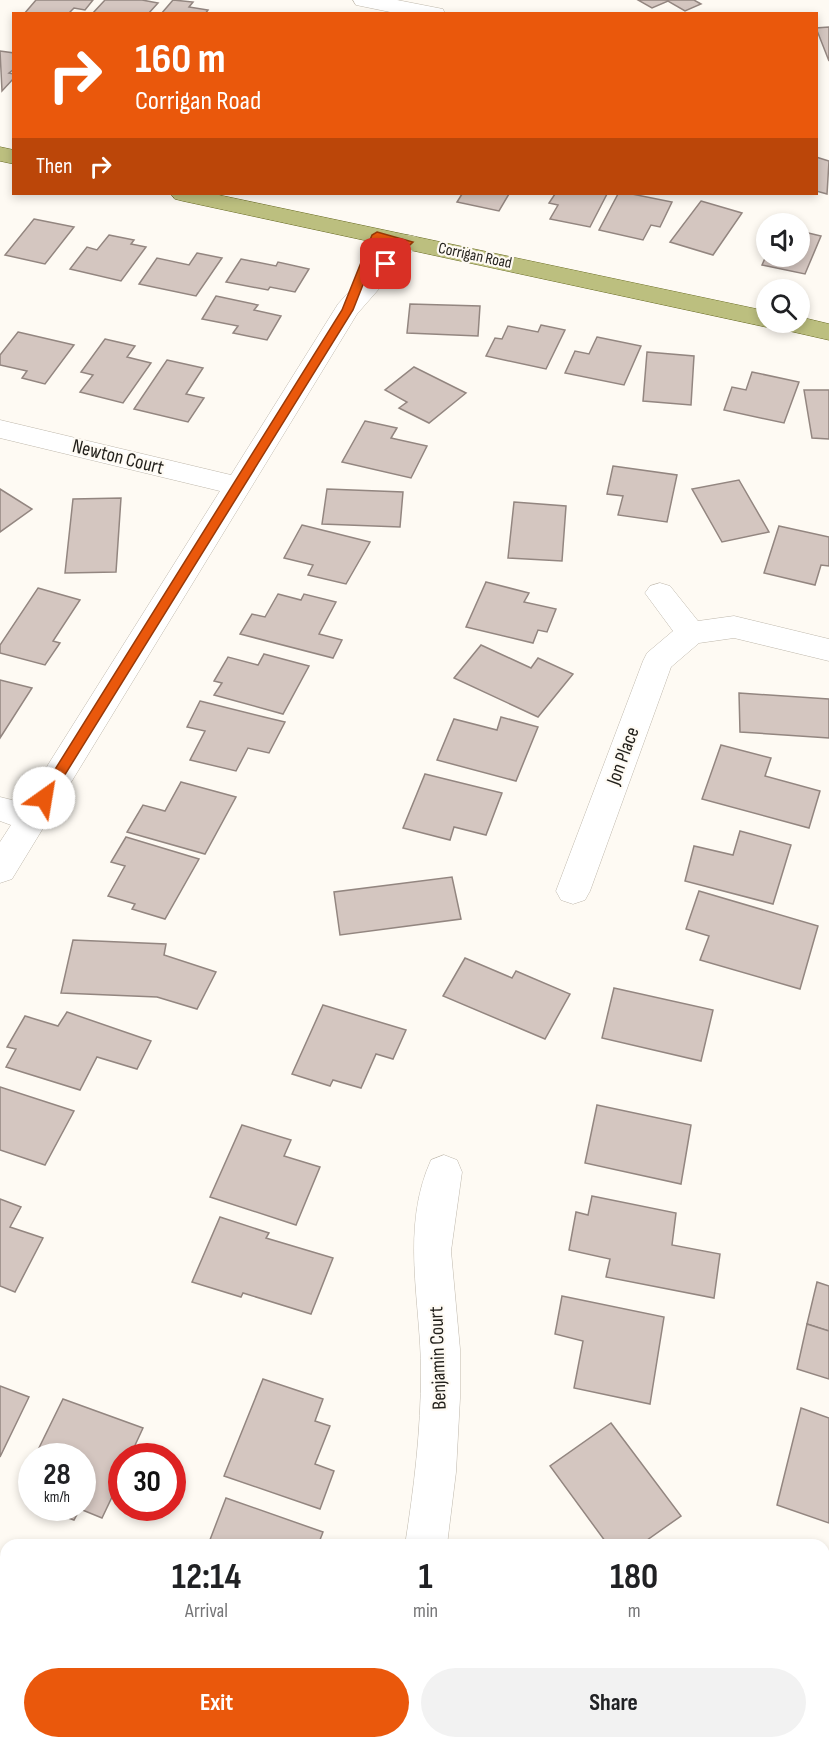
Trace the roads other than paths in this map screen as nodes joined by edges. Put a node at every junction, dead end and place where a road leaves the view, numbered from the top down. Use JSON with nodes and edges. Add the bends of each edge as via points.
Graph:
{"nodes":[{"id":1,"x":364,"y":0,"type":"edge"},
{"id":2,"x":425,"y":12,"type":"edge"},
{"id":3,"x":188,"y":195,"type":"edge"},
{"id":4,"x":377,"y":235,"type":"junction"},
{"id":5,"x":408,"y":242,"type":"junction"},
{"id":6,"x":347,"y":310,"type":"junction"},
{"id":7,"x":756,"y":317,"type":"edge"},
{"id":8,"x":810,"y":328,"type":"edge"},
{"id":9,"x":829,"y":332,"type":"edge"},
{"id":10,"x":0,"y":429,"type":"edge"},
{"id":11,"x":237,"y":486,"type":"junction"},
{"id":12,"x":660,"y":593,"type":"dead end"},
{"id":13,"x":691,"y":633,"type":"junction"},
{"id":14,"x":829,"y":650,"type":"edge"},
{"id":15,"x":0,"y":809,"type":"edge"},
{"id":16,"x":32,"y":818,"type":"junction"},
{"id":17,"x":0,"y":870,"type":"edge"},
{"id":18,"x":573,"y":891,"type":"dead end"},
{"id":19,"x":444,"y":1172,"type":"dead end"},
{"id":20,"x":427,"y":1539,"type":"edge"}],
"edges":[{"from":1,"to":2,"type":"street"},
{"from":3,"to":4,"type":"main road","name":"Corrigan Road"},
{"from":4,"to":5,"type":"main road","name":"Corrigan Road"},
{"from":4,"to":6,"type":"street"},
{"from":5,"to":6,"type":"street"},
{"from":5,"to":7,"type":"main road","name":"Corrigan Road"},
{"from":6,"to":11,"type":"street"},
{"from":8,"to":9,"type":"main road"},
{"from":10,"to":11,"type":"street","name":"Newton Court"},
{"from":11,"to":16,"type":"street"},
{"from":12,"to":13,"type":"street"},
{"from":13,"to":14,"type":"street","via":[[734,627]]},
{"from":13,"to":18,"type":"street","name":"Jon Place","via":[[658,661]]},
{"from":15,"to":16,"type":"street"},
{"from":16,"to":17,"type":"street"},
{"from":19,"to":20,"type":"street","name":"Benjamin Court","via":[[435,1215],[432,1261],[440,1349],[440,1421]]}]}
